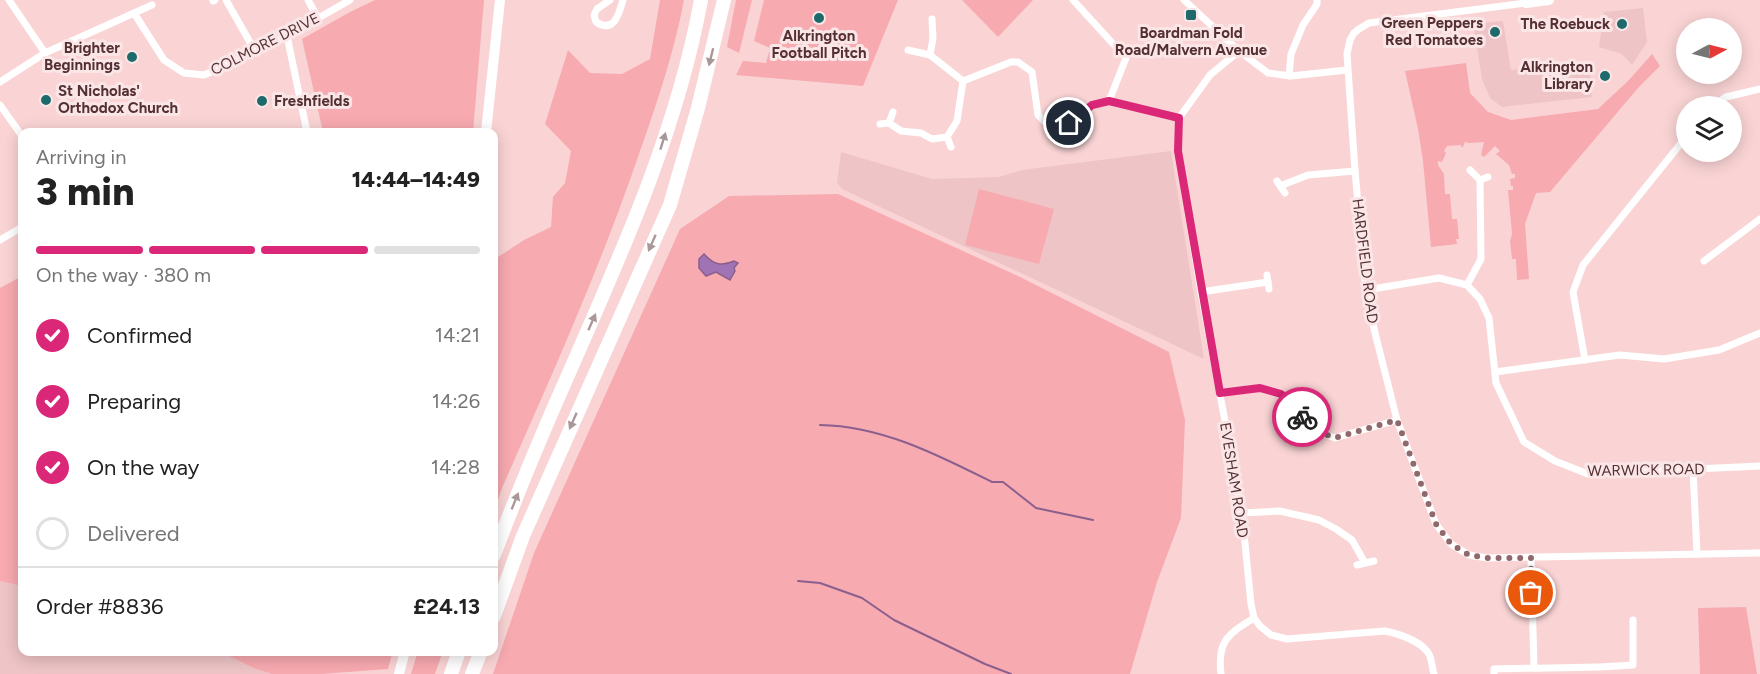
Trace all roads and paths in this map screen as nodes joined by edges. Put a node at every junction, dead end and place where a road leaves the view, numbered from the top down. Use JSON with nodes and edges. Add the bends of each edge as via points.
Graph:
{"nodes":[{"id":1,"x":9,"y":0,"type":"edge"},
{"id":2,"x":226,"y":0,"type":"edge"},
{"id":3,"x":308,"y":0,"type":"edge"},
{"id":4,"x":350,"y":0,"type":"edge"},
{"id":5,"x":500,"y":0,"type":"edge"},
{"id":6,"x":609,"y":0,"type":"edge"},
{"id":7,"x":623,"y":0,"type":"edge"},
{"id":8,"x":701,"y":0,"type":"edge"},
{"id":9,"x":724,"y":0,"type":"edge"},
{"id":10,"x":1073,"y":0,"type":"edge"},
{"id":11,"x":1184,"y":0,"type":"edge"},
{"id":12,"x":1317,"y":0,"type":"edge"},
{"id":13,"x":1547,"y":0,"type":"edge"},
{"id":14,"x":1525,"y":1,"type":"edge"},
{"id":15,"x":152,"y":5,"type":"dead end"},
{"id":16,"x":134,"y":13,"type":"junction"},
{"id":17,"x":318,"y":18,"type":"junction"},
{"id":18,"x":932,"y":19,"type":"dead end"},
{"id":19,"x":287,"y":36,"type":"junction"},
{"id":20,"x":908,"y":50,"type":"dead end"},
{"id":21,"x":255,"y":51,"type":"junction"},
{"id":22,"x":1239,"y":51,"type":"junction"},
{"id":23,"x":45,"y":53,"type":"junction"},
{"id":24,"x":930,"y":55,"type":"junction"},
{"id":25,"x":1347,"y":70,"type":"junction"},
{"id":26,"x":1289,"y":76,"type":"junction"},
{"id":27,"x":963,"y":81,"type":"junction"},
{"id":28,"x":0,"y":82,"type":"edge"},
{"id":29,"x":1760,"y":89,"type":"edge"},
{"id":30,"x":1730,"y":96,"type":"edge"},
{"id":31,"x":1109,"y":101,"type":"junction"},
{"id":32,"x":0,"y":105,"type":"edge"},
{"id":33,"x":893,"y":112,"type":"dead end"},
{"id":34,"x":1179,"y":118,"type":"junction"},
{"id":35,"x":889,"y":123,"type":"junction"},
{"id":36,"x":880,"y":124,"type":"dead end"},
{"id":37,"x":306,"y":128,"type":"edge"},
{"id":38,"x":486,"y":128,"type":"edge"},
{"id":39,"x":18,"y":130,"type":"edge"},
{"id":40,"x":947,"y":137,"type":"junction"},
{"id":41,"x":951,"y":147,"type":"dead end"},
{"id":42,"x":1676,"y":149,"type":"edge"},
{"id":43,"x":1470,"y":170,"type":"dead end"},
{"id":44,"x":1355,"y":171,"type":"junction"},
{"id":45,"x":1488,"y":177,"type":"dead end"},
{"id":46,"x":1480,"y":180,"type":"junction"},
{"id":47,"x":1286,"y":193,"type":"dead end"},
{"id":48,"x":1760,"y":219,"type":"edge"},
{"id":49,"x":18,"y":229,"type":"edge"},
{"id":50,"x":0,"y":240,"type":"edge"},
{"id":51,"x":1704,"y":261,"type":"dead end"},
{"id":52,"x":1268,"y":282,"type":"dead end"},
{"id":53,"x":1467,"y":285,"type":"junction"},
{"id":54,"x":1366,"y":290,"type":"junction"},
{"id":55,"x":1202,"y":292,"type":"junction"},
{"id":56,"x":1760,"y":333,"type":"edge"},
{"id":57,"x":1585,"y":360,"type":"junction"},
{"id":58,"x":1495,"y":372,"type":"junction"},
{"id":59,"x":1220,"y":393,"type":"junction"},
{"id":60,"x":1397,"y":420,"type":"junction"},
{"id":61,"x":1760,"y":466,"type":"edge"},
{"id":62,"x":1693,"y":470,"type":"junction"},
{"id":63,"x":1242,"y":513,"type":"junction"},
{"id":64,"x":498,"y":545,"type":"edge"},
{"id":65,"x":1760,"y":553,"type":"edge"},
{"id":66,"x":1697,"y":554,"type":"junction"},
{"id":67,"x":1531,"y":558,"type":"junction"},
{"id":68,"x":1374,"y":561,"type":"dead end"},
{"id":69,"x":1365,"y":563,"type":"junction"},
{"id":70,"x":1357,"y":565,"type":"dead end"},
{"id":71,"x":498,"y":605,"type":"edge"},
{"id":72,"x":1254,"y":618,"type":"junction"},
{"id":73,"x":1633,"y":620,"type":"dead end"},
{"id":74,"x":404,"y":656,"type":"edge"},
{"id":75,"x":457,"y":656,"type":"edge"},
{"id":76,"x":479,"y":656,"type":"edge"},
{"id":77,"x":1534,"y":668,"type":"junction"},
{"id":78,"x":1601,"y":671,"type":"edge"},
{"id":79,"x":399,"y":674,"type":"edge"},
{"id":80,"x":451,"y":674,"type":"edge"},
{"id":81,"x":472,"y":674,"type":"edge"},
{"id":82,"x":1221,"y":674,"type":"edge"},
{"id":83,"x":1434,"y":674,"type":"edge"},
{"id":84,"x":1494,"y":674,"type":"edge"}],
"edges":[{"from":1,"to":23,"type":"street"},
{"from":2,"to":21,"type":"street"},
{"from":3,"to":17,"type":"street"},
{"from":4,"to":17,"type":"street","name":"COLMORE DRIVE"},
{"from":5,"to":38,"type":"main road"},
{"from":6,"to":7,"type":"street","via":[[594,15],[596,22],[608,27],[614,23]]},
{"from":64,"to":8,"type":"highway","one_way":true,"via":[[636,218],[679,91]]},
{"from":9,"to":71,"type":"highway","one_way":true,"via":[[669,205],[523,536]]},
{"from":10,"to":31,"type":"street","via":[[1126,58]]},
{"from":11,"to":22,"type":"street"},
{"from":12,"to":26,"type":"street","via":[[1291,54]]},
{"from":13,"to":14,"type":"main road"},
{"from":14,"to":25,"type":"street","name":"HARDFIELD ROAD","via":[[1407,20],[1377,21],[1359,29],[1350,40]]},
{"from":15,"to":16,"type":"street"},
{"from":16,"to":21,"type":"street","name":"COLMORE DRIVE","via":[[164,60],[184,73],[204,75]]},
{"from":16,"to":23,"type":"street"},
{"from":17,"to":19,"type":"street","name":"COLMORE DRIVE"},
{"from":18,"to":24,"type":"street"},
{"from":19,"to":21,"type":"street","name":"COLMORE DRIVE"},
{"from":19,"to":37,"type":"street"},
{"from":20,"to":24,"type":"street"},
{"from":22,"to":26,"type":"street","via":[[1268,73]]},
{"from":22,"to":34,"type":"street","via":[[1210,75]]},
{"from":23,"to":28,"type":"street"},
{"from":24,"to":27,"type":"street"},
{"from":25,"to":26,"type":"street"},
{"from":25,"to":44,"type":"street","name":"HARDFIELD ROAD"},
{"from":27,"to":31,"type":"street","via":[[1018,62],[1032,72],[1038,115],[1046,123],[1069,123],[1092,105]]},
{"from":27,"to":40,"type":"street","via":[[957,121]]},
{"from":29,"to":30,"type":"street"},
{"from":31,"to":34,"type":"street"},
{"from":32,"to":39,"type":"street"},
{"from":33,"to":35,"type":"street"},
{"from":34,"to":55,"type":"street","name":"EVESHAM ROAD","via":[[1178,151]]},
{"from":35,"to":36,"type":"street"},
{"from":35,"to":40,"type":"street","via":[[901,131],[921,133],[932,139]]},
{"from":40,"to":41,"type":"street"},
{"from":42,"to":57,"type":"street","via":[[1583,265],[1573,292]]},
{"from":43,"to":46,"type":"street"},
{"from":44,"to":47,"type":"street","via":[[1308,175],[1279,183]]},
{"from":44,"to":54,"type":"street","name":"HARDFIELD ROAD"},
{"from":45,"to":46,"type":"street"},
{"from":46,"to":53,"type":"street","via":[[1481,259]]},
{"from":48,"to":51,"type":"street"},
{"from":49,"to":50,"type":"street"},
{"from":52,"to":55,"type":"street"},
{"from":53,"to":54,"type":"street","via":[[1439,278]]},
{"from":53,"to":58,"type":"street","name":"WARWICK ROAD","via":[[1480,299],[1489,318]]},
{"from":54,"to":60,"type":"street","name":"HARDFIELD ROAD"},
{"from":55,"to":59,"type":"street","name":"EVESHAM ROAD"},
{"from":56,"to":57,"type":"street","via":[[1719,350],[1664,359],[1620,354]]},
{"from":57,"to":58,"type":"street"},
{"from":58,"to":62,"type":"street","name":"WARWICK ROAD","via":[[1496,383],[1524,442],[1555,461],[1588,474]]},
{"from":59,"to":60,"type":"street","via":[[1260,388],[1281,394],[1316,431],[1335,438]]},
{"from":59,"to":63,"type":"street","name":"EVESHAM ROAD"},
{"from":60,"to":67,"type":"street","name":"HARDFIELD ROAD","via":[[1436,524],[1451,544],[1469,555]]},
{"from":61,"to":62,"type":"street","name":"WARWICK ROAD"},
{"from":62,"to":66,"type":"street"},
{"from":63,"to":69,"type":"street","via":[[1280,511],[1320,520],[1352,540]]},
{"from":63,"to":72,"type":"street","name":"EVESHAM ROAD"},
{"from":65,"to":66,"type":"street","name":"HARDFIELD ROAD"},
{"from":66,"to":67,"type":"street","name":"HARDFIELD ROAD"},
{"from":67,"to":77,"type":"street"},
{"from":68,"to":69,"type":"street"},
{"from":69,"to":70,"type":"street"},
{"from":72,"to":82,"type":"street","via":[[1232,631],[1222,643]]},
{"from":72,"to":83,"type":"street","via":[[1271,635],[1287,639],[1385,631],[1398,634],[1428,653]]},
{"from":73,"to":78,"type":"street","via":[[1633,665]]},
{"from":74,"to":79,"type":"main road"},
{"from":75,"to":80,"type":"highway"},
{"from":76,"to":81,"type":"highway"},
{"from":77,"to":78,"type":"street"},
{"from":77,"to":84,"type":"street","via":[[1494,669]]}]}
